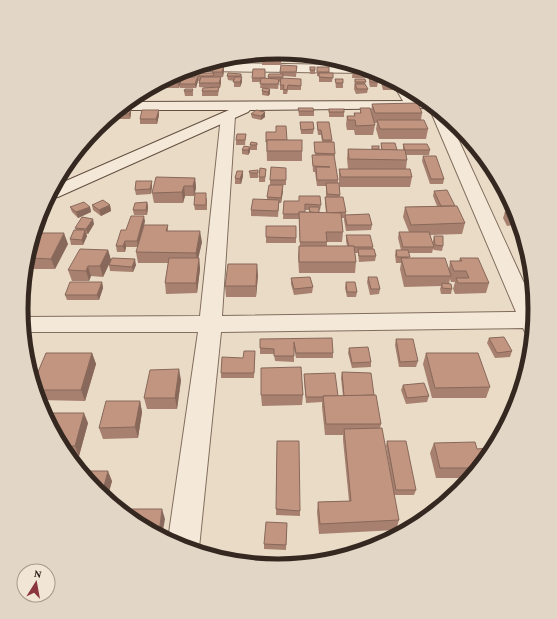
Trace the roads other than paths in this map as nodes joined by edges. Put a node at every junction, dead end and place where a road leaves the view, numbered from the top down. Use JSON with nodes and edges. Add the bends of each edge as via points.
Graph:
{"nodes":[{"id":1,"x":289,"y":60,"type":"edge"},
{"id":2,"x":221,"y":66,"type":"edge"},
{"id":3,"x":290,"y":68,"type":"junction"},
{"id":4,"x":346,"y":69,"type":"edge"},
{"id":5,"x":406,"y":94,"type":"edge"},
{"id":6,"x":412,"y":105,"type":"junction"},
{"id":7,"x":423,"y":105,"type":"edge"},
{"id":8,"x":132,"y":106,"type":"edge"},
{"id":9,"x":250,"y":106,"type":"junction"},
{"id":10,"x":228,"y":116,"type":"junction"},
{"id":11,"x":441,"y":119,"type":"edge"},
{"id":12,"x":59,"y":190,"type":"edge"},
{"id":13,"x":529,"y":315,"type":"edge"},
{"id":14,"x":528,"y":322,"type":"edge"},
{"id":15,"x":29,"y":324,"type":"edge"},
{"id":16,"x":210,"y":324,"type":"junction"},
{"id":17,"x":184,"y":541,"type":"edge"}],
"edges":[{"from":1,"to":3,"type":"street"},
{"from":2,"to":3,"type":"street"},
{"from":3,"to":4,"type":"street"},
{"from":5,"to":6,"type":"street"},
{"from":6,"to":7,"type":"street"},
{"from":6,"to":9,"type":"street"},
{"from":8,"to":9,"type":"street"},
{"from":9,"to":10,"type":"street"},
{"from":10,"to":12,"type":"street"},
{"from":10,"to":16,"type":"street"},
{"from":11,"to":13,"type":"street"},
{"from":14,"to":16,"type":"street"},
{"from":15,"to":16,"type":"street"},
{"from":16,"to":17,"type":"street"}]}
